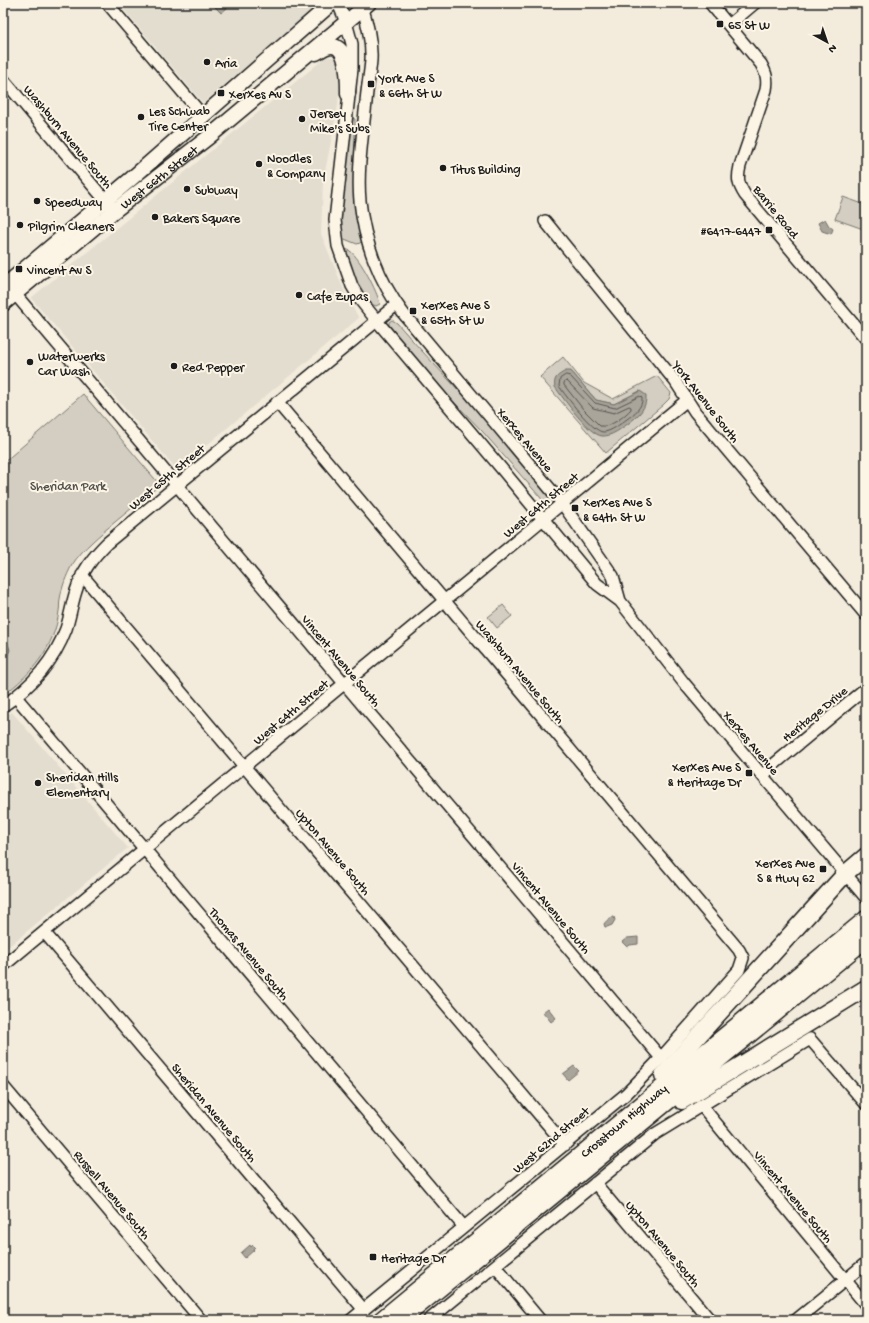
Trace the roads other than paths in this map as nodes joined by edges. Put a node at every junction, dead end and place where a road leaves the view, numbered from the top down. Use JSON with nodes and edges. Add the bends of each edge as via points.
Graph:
{"nodes":[{"id":1,"x":108,"y":3,"type":"edge"},
{"id":2,"x":332,"y":3,"type":"edge"},
{"id":3,"x":338,"y":3,"type":"edge"},
{"id":4,"x":710,"y":3,"type":"edge"},
{"id":5,"x":755,"y":3,"type":"edge"},
{"id":6,"x":364,"y":5,"type":"edge"},
{"id":7,"x":346,"y":22,"type":"junction"},
{"id":8,"x":729,"y":25,"type":"junction"},
{"id":9,"x":3,"y":79,"type":"edge"},
{"id":10,"x":273,"y":83,"type":"junction"},
{"id":11,"x":347,"y":101,"type":"junction"},
{"id":12,"x":203,"y":116,"type":"junction"},
{"id":13,"x":157,"y":178,"type":"junction"},
{"id":14,"x":110,"y":206,"type":"junction"},
{"id":15,"x":545,"y":221,"type":"dead end"},
{"id":16,"x":7,"y":286,"type":"edge"},
{"id":17,"x":3,"y":304,"type":"edge"},
{"id":18,"x":396,"y":304,"type":"junction"},
{"id":19,"x":377,"y":320,"type":"junction"},
{"id":20,"x":866,"y":339,"type":"edge"},
{"id":21,"x":687,"y":400,"type":"junction"},
{"id":22,"x":277,"y":402,"type":"junction"},
{"id":23,"x":177,"y":486,"type":"junction"},
{"id":24,"x":562,"y":503,"type":"junction"},
{"id":25,"x":544,"y":519,"type":"junction"},
{"id":26,"x":82,"y":575,"type":"junction"},
{"id":27,"x":444,"y":601,"type":"junction"},
{"id":28,"x":620,"y":601,"type":"junction"},
{"id":29,"x":866,"y":615,"type":"edge"},
{"id":30,"x":344,"y":684,"type":"junction"},
{"id":31,"x":866,"y":688,"type":"edge"},
{"id":32,"x":16,"y":697,"type":"junction"},
{"id":33,"x":3,"y":706,"type":"edge"},
{"id":34,"x":244,"y":767,"type":"junction"},
{"id":35,"x":763,"y":776,"type":"junction"},
{"id":36,"x":144,"y":849,"type":"junction"},
{"id":37,"x":866,"y":856,"type":"edge"},
{"id":38,"x":846,"y":873,"type":"junction"},
{"id":39,"x":864,"y":895,"type":"edge"},
{"id":40,"x":866,"y":919,"type":"edge"},
{"id":41,"x":44,"y":932,"type":"junction"},
{"id":42,"x":866,"y":939,"type":"edge"},
{"id":43,"x":743,"y":958,"type":"joint"},
{"id":44,"x":3,"y":966,"type":"edge"},
{"id":45,"x":866,"y":988,"type":"edge"},
{"id":46,"x":660,"y":1058,"type":"junction"},
{"id":47,"x":3,"y":1086,"type":"edge"},
{"id":48,"x":866,"y":1104,"type":"edge"},
{"id":49,"x":701,"y":1105,"type":"junction"},
{"id":50,"x":608,"y":1141,"type":"junction"},
{"id":51,"x":565,"y":1145,"type":"junction"},
{"id":52,"x":596,"y":1183,"type":"junction"},
{"id":53,"x":464,"y":1227,"type":"junction"},
{"id":54,"x":866,"y":1264,"type":"edge"},
{"id":55,"x":495,"y":1266,"type":"junction"},
{"id":56,"x":846,"y":1281,"type":"junction"},
{"id":57,"x":866,"y":1305,"type":"edge"},
{"id":58,"x":364,"y":1310,"type":"junction"},
{"id":59,"x":402,"y":1315,"type":"edge"},
{"id":60,"x":201,"y":1320,"type":"edge"},
{"id":61,"x":352,"y":1320,"type":"edge"},
{"id":62,"x":377,"y":1320,"type":"edge"},
{"id":63,"x":381,"y":1320,"type":"edge"},
{"id":64,"x":429,"y":1320,"type":"edge"},
{"id":65,"x":540,"y":1320,"type":"edge"},
{"id":66,"x":710,"y":1320,"type":"edge"},
{"id":67,"x":796,"y":1320,"type":"edge"}],
"edges":[{"from":1,"to":12,"type":"street"},
{"from":2,"to":12,"type":"main road","name":"West 66th Street"},
{"from":3,"to":7,"type":"street"},
{"from":4,"to":8,"type":"street","name":"Barrie Road"},
{"from":5,"to":8,"type":"street"},
{"from":6,"to":7,"type":"main road","name":"West 66th Street"},
{"from":6,"to":18,"type":"street","via":[[371,58],[361,157],[360,200],[365,233],[379,274]]},
{"from":7,"to":10,"type":"main road","name":"West 66th Street"},
{"from":7,"to":11,"type":"street","via":[[352,44],[352,69]]},
{"from":8,"to":20,"type":"street","name":"Barrie Road","via":[[761,64],[766,72],[767,81],[740,166],[739,186]]},
{"from":9,"to":14,"type":"street","name":"Washburn Avenue South"},
{"from":10,"to":11,"type":"main road","via":[[330,46],[340,51],[346,61]]},
{"from":10,"to":13,"type":"main road","name":"West 66th Street"},
{"from":11,"to":19,"type":"street","via":[[335,220],[338,246],[352,286]]},
{"from":12,"to":13,"type":"main road","via":[[206,124],[204,128],[168,160]]},
{"from":12,"to":14,"type":"main road","name":"West 66th Street"},
{"from":13,"to":14,"type":"main road","name":"West 66th Street"},
{"from":14,"to":16,"type":"main road","name":"West 66th Street"},
{"from":15,"to":21,"type":"street","name":"York Avenue South","via":[[675,381]]},
{"from":16,"to":17,"type":"main road","name":"West 66th Street"},
{"from":16,"to":23,"type":"street","name":"Vincent Avenue South"},
{"from":18,"to":19,"type":"street","name":"West 65th Street"},
{"from":18,"to":24,"type":"street","name":"Xerxes Avenue"},
{"from":19,"to":22,"type":"street","name":"West 65th Street"},
{"from":19,"to":25,"type":"street","name":"Xerxes Avenue"},
{"from":21,"to":24,"type":"street","name":"West 64th Street"},
{"from":21,"to":29,"type":"street","name":"York Avenue South"},
{"from":22,"to":23,"type":"street","name":"West 65th Street"},
{"from":22,"to":27,"type":"street","name":"Washburn Avenue South"},
{"from":23,"to":26,"type":"street","name":"West 65th Street","via":[[107,543],[92,558]]},
{"from":23,"to":30,"type":"street","name":"Vincent Avenue South"},
{"from":24,"to":25,"type":"street","name":"West 64th Street"},
{"from":24,"to":28,"type":"street","name":"Xerxes Avenue","via":[[612,576]]},
{"from":25,"to":27,"type":"street","name":"West 64th Street"},
{"from":25,"to":28,"type":"street","name":"Xerxes Avenue","via":[[597,584]]},
{"from":26,"to":32,"type":"street","name":"West 65th Street","via":[[66,629],[56,651],[38,676]]},
{"from":26,"to":34,"type":"street","name":"Upton Avenue South"},
{"from":27,"to":30,"type":"street","name":"West 64th Street"},
{"from":27,"to":43,"type":"street","name":"Washburn Avenue South","via":[[734,944]]},
{"from":28,"to":35,"type":"street","name":"Xerxes Avenue","via":[[684,683]]},
{"from":30,"to":34,"type":"street","name":"West 64th Street"},
{"from":30,"to":46,"type":"street","name":"Vincent Avenue South"},
{"from":31,"to":35,"type":"street","name":"Heritage Drive"},
{"from":32,"to":33,"type":"street","name":"West 65th Street"},
{"from":32,"to":36,"type":"street","name":"Thomas Avenue South"},
{"from":34,"to":36,"type":"street","name":"West 64th Street"},
{"from":34,"to":51,"type":"street","name":"Upton Avenue South"},
{"from":35,"to":38,"type":"street","name":"Xerxes Avenue"},
{"from":36,"to":41,"type":"street","name":"West 64th Street"},
{"from":36,"to":53,"type":"street","name":"Thomas Avenue South"},
{"from":37,"to":38,"type":"highway"},
{"from":38,"to":39,"type":"street","name":"Xerxes Avenue"},
{"from":38,"to":50,"type":"highway"},
{"from":40,"to":50,"type":"highway","name":"Crosstown Highway"},
{"from":41,"to":44,"type":"street","name":"West 64th Street"},
{"from":41,"to":58,"type":"street","name":"Sheridan Avenue South"},
{"from":42,"to":50,"type":"highway","name":"Crosstown Highway"},
{"from":43,"to":46,"type":"street","name":"West 62nd Street","via":[[739,970]]},
{"from":45,"to":50,"type":"highway"},
{"from":46,"to":51,"type":"street","name":"West 62nd Street","via":[[626,1094]]},
{"from":47,"to":60,"type":"street","name":"Russell Avenue South"},
{"from":48,"to":49,"type":"street","via":[[810,1038]]},
{"from":49,"to":52,"type":"street","via":[[655,1134]]},
{"from":49,"to":56,"type":"street","name":"Vincent Avenue South"},
{"from":50,"to":59,"type":"highway","name":"Crosstown Highway"},
{"from":51,"to":53,"type":"street","name":"West 62nd Street"},
{"from":52,"to":55,"type":"street"},
{"from":52,"to":66,"type":"street","name":"Upton Avenue South"},
{"from":53,"to":58,"type":"street","name":"West 62nd Street"},
{"from":54,"to":56,"type":"street"},
{"from":55,"to":64,"type":"street"},
{"from":55,"to":65,"type":"street"},
{"from":56,"to":57,"type":"street","name":"Vincent Avenue South"},
{"from":56,"to":67,"type":"street"},
{"from":58,"to":61,"type":"street","name":"West 62nd Street"},
{"from":59,"to":62,"type":"highway"},
{"from":59,"to":63,"type":"highway","name":"Crosstown Highway"}]}
